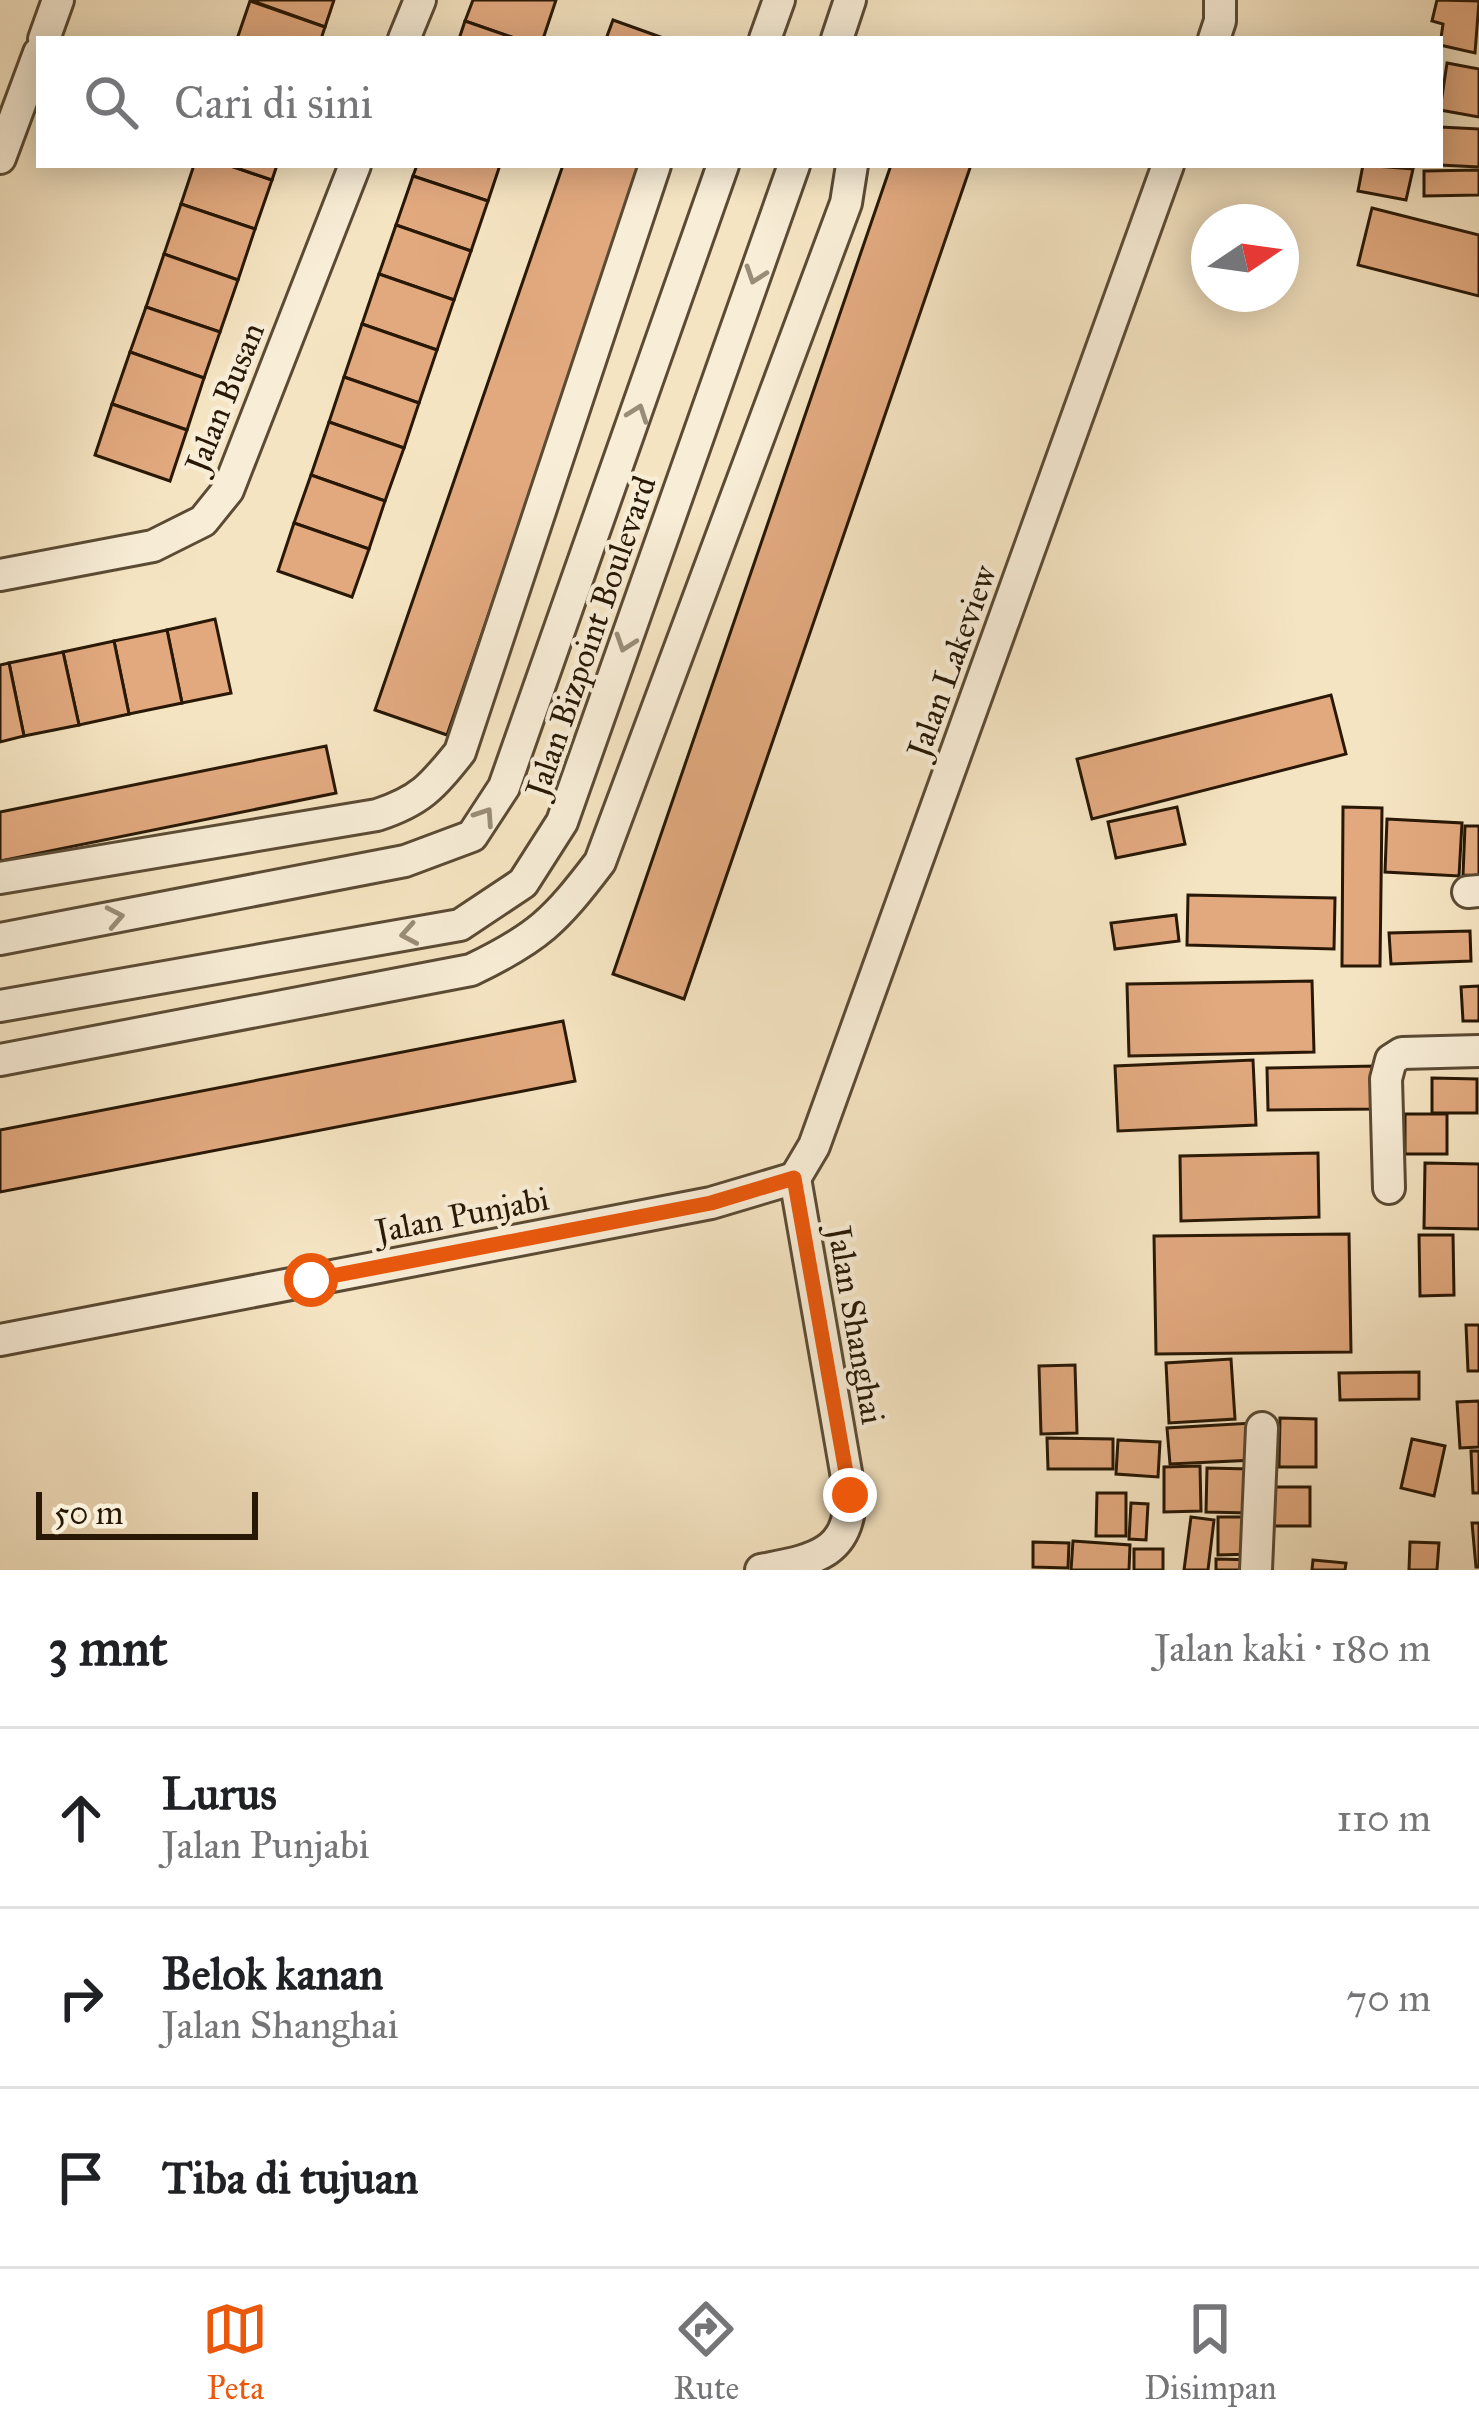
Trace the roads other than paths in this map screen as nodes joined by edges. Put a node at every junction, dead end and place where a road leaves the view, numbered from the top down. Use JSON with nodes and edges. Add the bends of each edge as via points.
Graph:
{"nodes":[{"id":1,"x":58,"y":0,"type":"edge"},
{"id":2,"x":420,"y":0,"type":"edge"},
{"id":3,"x":778,"y":0,"type":"edge"},
{"id":4,"x":850,"y":0,"type":"edge"},
{"id":5,"x":1220,"y":0,"type":"edge"},
{"id":6,"x":45,"y":36,"type":"edge"},
{"id":7,"x":405,"y":36,"type":"edge"},
{"id":8,"x":766,"y":36,"type":"edge"},
{"id":9,"x":838,"y":36,"type":"edge"},
{"id":10,"x":1215,"y":36,"type":"edge"},
{"id":11,"x":36,"y":61,"type":"edge"},
{"id":12,"x":0,"y":158,"type":"edge"},
{"id":13,"x":354,"y":168,"type":"edge"},
{"id":14,"x":654,"y":168,"type":"edge"},
{"id":15,"x":722,"y":168,"type":"edge"},
{"id":16,"x":793,"y":168,"type":"edge"},
{"id":17,"x":852,"y":168,"type":"edge"},
{"id":18,"x":1167,"y":168,"type":"edge"},
{"id":19,"x":0,"y":575,"type":"edge"},
{"id":20,"x":0,"y":878,"type":"edge"},
{"id":21,"x":0,"y":939,"type":"edge"},
{"id":22,"x":0,"y":1006,"type":"edge"},
{"id":23,"x":1479,"y":1051,"type":"edge"},
{"id":24,"x":0,"y":1060,"type":"edge"},
{"id":25,"x":794,"y":1178,"type":"junction"},
{"id":26,"x":1389,"y":1188,"type":"dead end"},
{"id":27,"x":0,"y":1340,"type":"edge"},
{"id":28,"x":1262,"y":1428,"type":"dead end"},
{"id":29,"x":761,"y":1570,"type":"edge"},
{"id":30,"x":1256,"y":1570,"type":"edge"}],
"edges":[{"from":1,"to":6,"type":"street"},
{"from":2,"to":7,"type":"street"},
{"from":3,"to":8,"type":"street"},
{"from":4,"to":9,"type":"street"},
{"from":5,"to":10,"type":"street"},
{"from":11,"to":12,"type":"street"},
{"from":13,"to":19,"type":"street","name":"Jalan Busan","via":[[228,490],[203,521],[153,546]]},
{"from":14,"to":20,"type":"street","via":[[460,752],[431,789],[377,815]]},
{"from":21,"to":15,"type":"street","name":"Jalan Bizpoint Boulevard","one_way":true,"via":[[405,860],[472,836],[504,787]]},
{"from":16,"to":22,"type":"street","name":"Jalan Bizpoint Boulevard","one_way":true,"via":[[562,822],[523,883],[460,925]]},
{"from":17,"to":24,"type":"street","via":[[846,202],[600,862],[561,913],[523,945],[471,970]]},
{"from":18,"to":25,"type":"street","name":"Jalan Lakeview","via":[[814,1146]]},
{"from":23,"to":26,"type":"street","via":[[1391,1060]]},
{"from":25,"to":27,"type":"street","name":"Jalan Punjabi","via":[[711,1203]]},
{"from":25,"to":29,"type":"street","name":"Jalan Shanghai","via":[[850,1518],[829,1550]]},
{"from":28,"to":30,"type":"street"}]}
